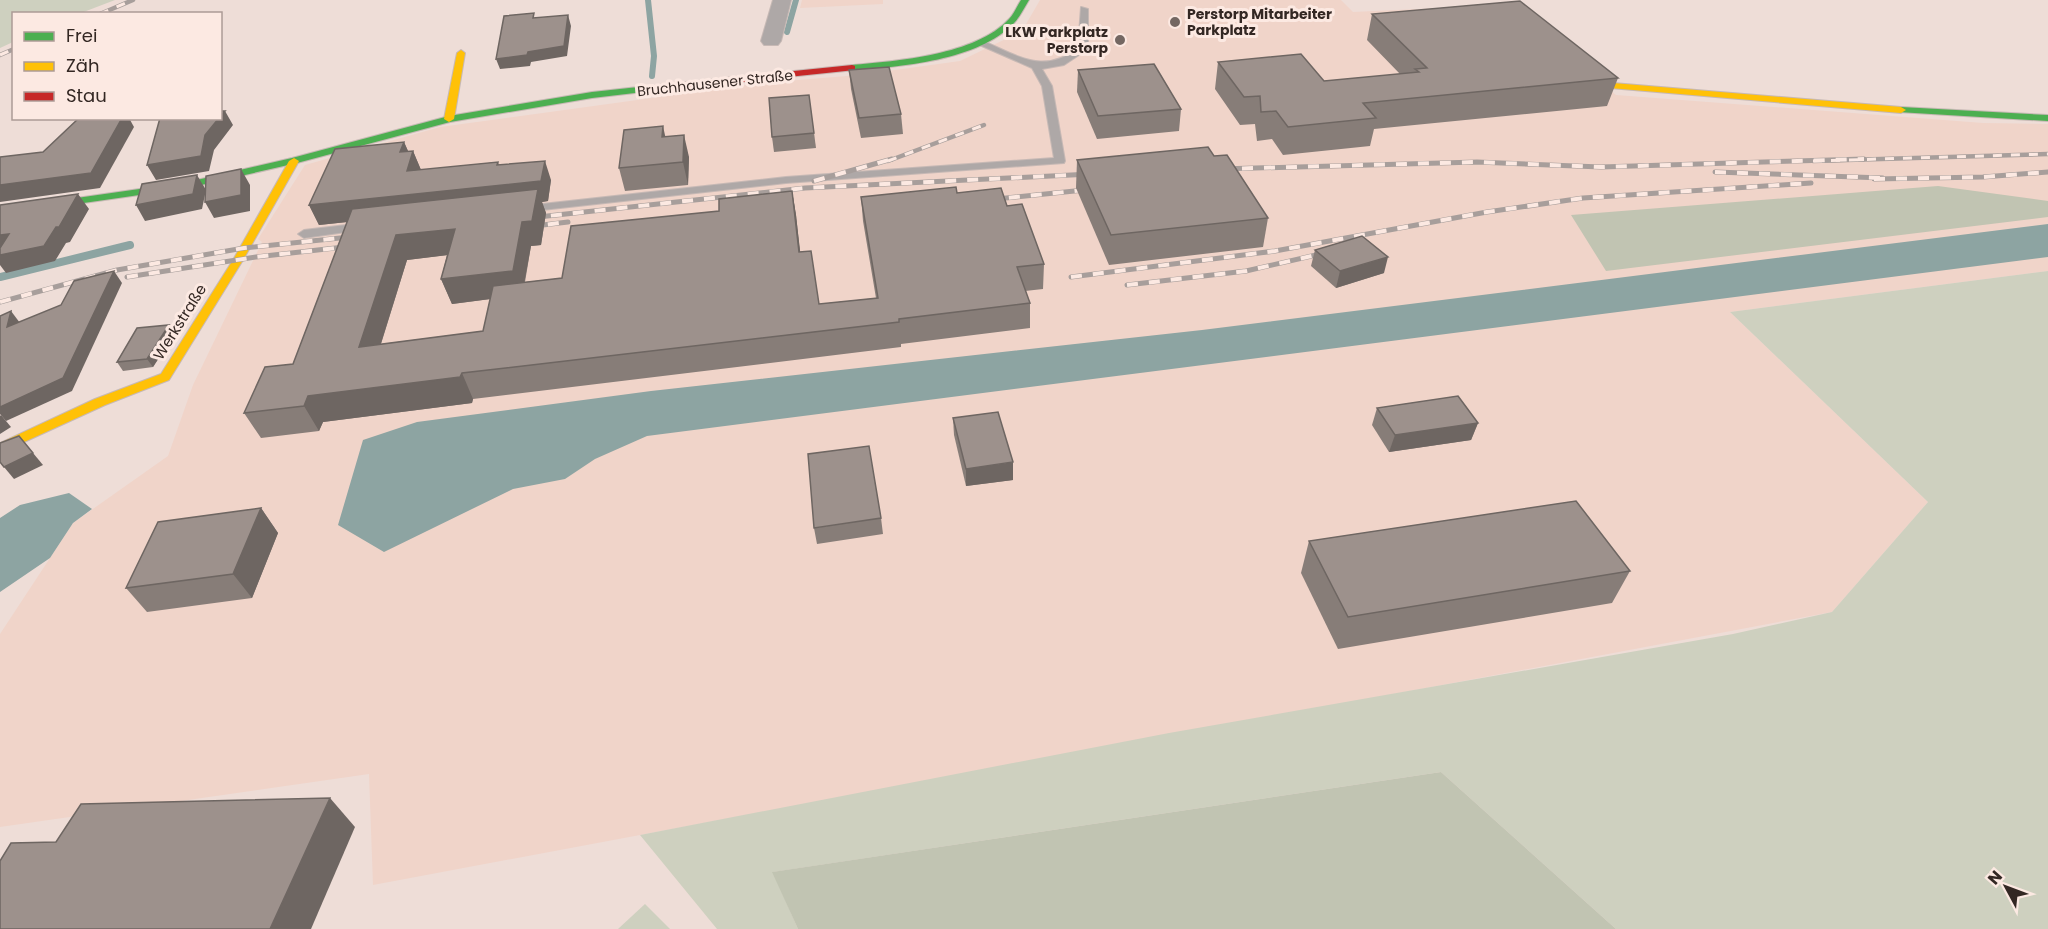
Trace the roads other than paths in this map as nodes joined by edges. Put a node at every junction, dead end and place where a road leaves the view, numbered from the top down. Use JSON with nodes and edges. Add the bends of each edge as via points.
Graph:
{"nodes":[{"id":1,"x":782,"y":0,"type":"edge"},
{"id":2,"x":1024,"y":0,"type":"edge"},
{"id":3,"x":1084,"y":9,"type":"dead end"},
{"id":4,"x":771,"y":41,"type":"dead end"},
{"id":5,"x":980,"y":43,"type":"junction"},
{"id":6,"x":461,"y":53,"type":"dead end"},
{"id":7,"x":1036,"y":66,"type":"junction"},
{"id":8,"x":1612,"y":86,"type":"edge"},
{"id":9,"x":2048,"y":118,"type":"edge"},
{"id":10,"x":449,"y":119,"type":"junction"},
{"id":11,"x":294,"y":161,"type":"junction"},
{"id":12,"x":516,"y":210,"type":"edge"},
{"id":13,"x":0,"y":212,"type":"edge"},
{"id":14,"x":374,"y":226,"type":"edge"},
{"id":15,"x":304,"y":234,"type":"dead end"},
{"id":16,"x":0,"y":448,"type":"edge"}],
"edges":[{"from":1,"to":4,"type":"street"},
{"from":2,"to":5,"type":"street","name":"Bruchhausener Straße","via":[[1011,22]]},
{"from":3,"to":7,"type":"lane","via":[[1083,49],[1068,61]]},
{"from":5,"to":7,"type":"lane"},
{"from":5,"to":10,"type":"street","name":"Bruchhausener Straße","via":[[914,62],[592,95]]},
{"from":6,"to":10,"type":"street"},
{"from":7,"to":12,"type":"lane","via":[[1047,86],[1066,160],[786,180]]},
{"from":8,"to":9,"type":"street","via":[[1848,107]]},
{"from":10,"to":11,"type":"street","name":"Bruchhausener Straße"},
{"from":11,"to":13,"type":"street","name":"Bruchhausener Straße","via":[[146,193]]},
{"from":11,"to":16,"type":"street","name":"Werkstraße","via":[[165,377]]},
{"from":14,"to":15,"type":"lane"}]}
